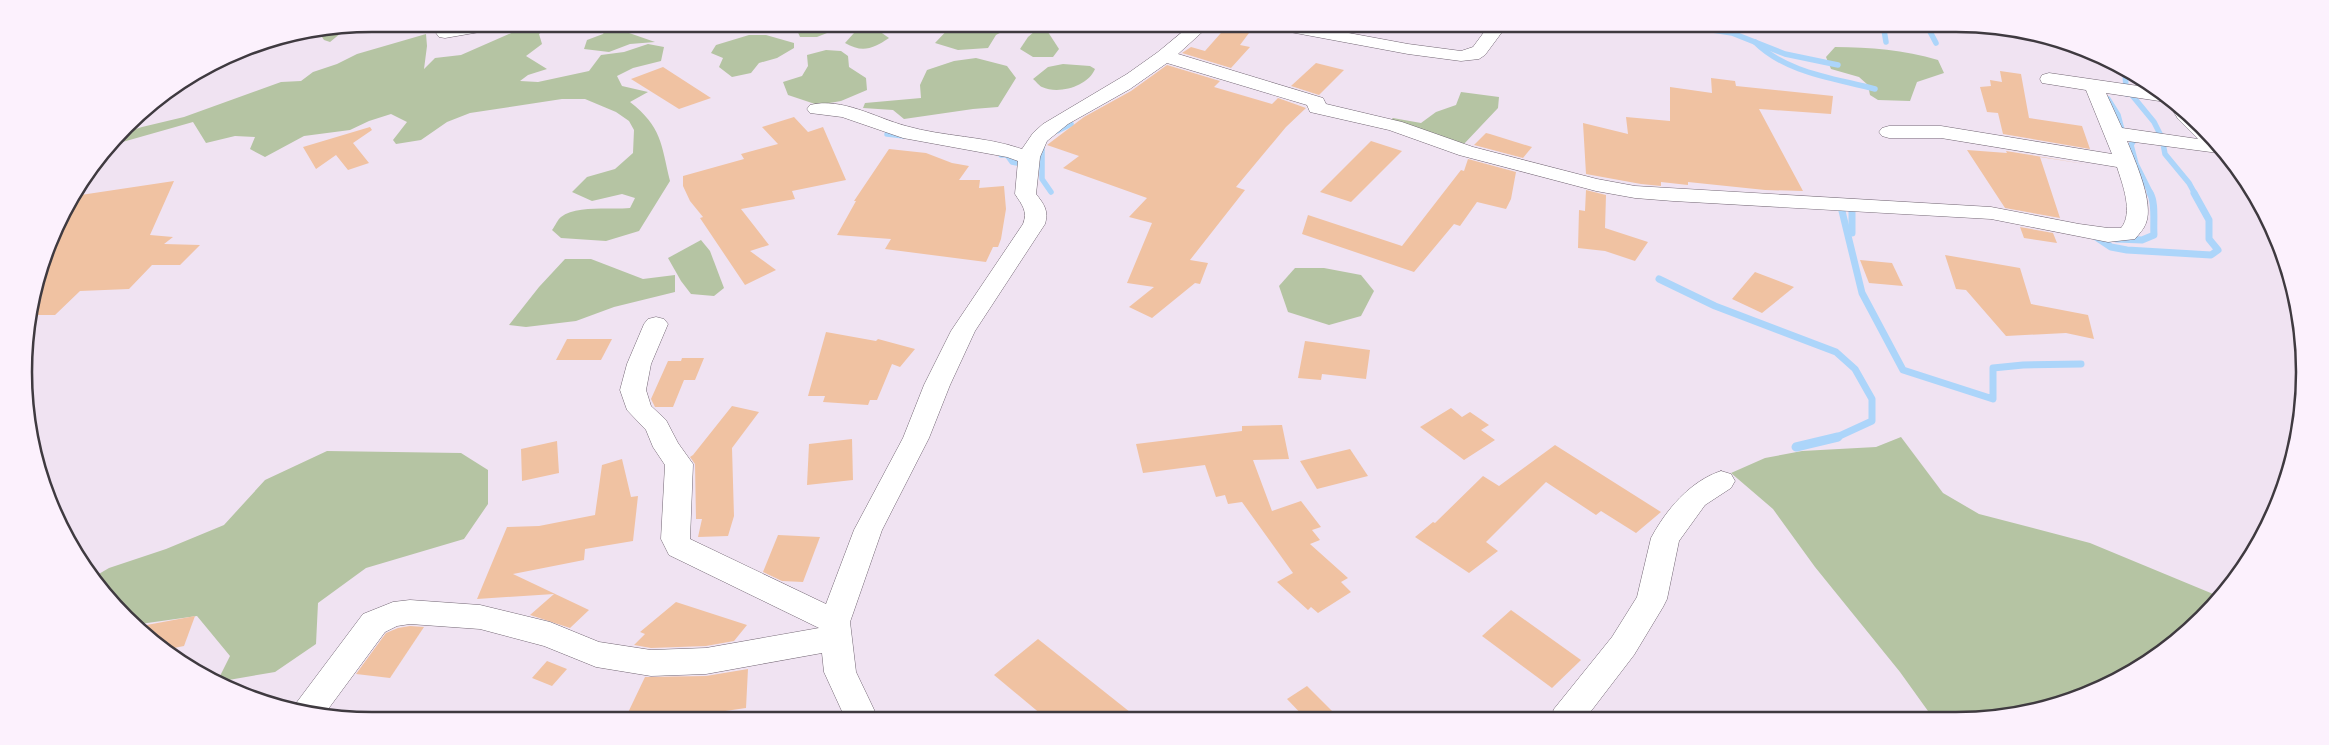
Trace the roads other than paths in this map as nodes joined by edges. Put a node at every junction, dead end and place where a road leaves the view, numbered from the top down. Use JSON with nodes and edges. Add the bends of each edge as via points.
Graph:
{"nodes":[{"id":1,"x":451,"y":32,"type":"edge"},
{"id":2,"x":1192,"y":32,"type":"edge"},
{"id":3,"x":1317,"y":32,"type":"edge"},
{"id":4,"x":1493,"y":32,"type":"edge"},
{"id":5,"x":445,"y":33,"type":"dead end"},
{"id":6,"x":1164,"y":56,"type":"junction"},
{"id":7,"x":2049,"y":79,"type":"dead end"},
{"id":8,"x":2094,"y":86,"type":"junction"},
{"id":9,"x":2150,"y":94,"type":"edge"},
{"id":10,"x":817,"y":109,"type":"dead end"},
{"id":11,"x":1889,"y":132,"type":"dead end"},
{"id":12,"x":2114,"y":133,"type":"junction"},
{"id":13,"x":2211,"y":147,"type":"edge"},
{"id":14,"x":1028,"y":158,"type":"junction"},
{"id":15,"x":2124,"y":162,"type":"junction"},
{"id":16,"x":656,"y":324,"type":"dead end"},
{"id":17,"x":1720,"y":481,"type":"dead end"},
{"id":18,"x":835,"y":630,"type":"junction"},
{"id":19,"x":310,"y":707,"type":"edge"},
{"id":20,"x":858,"y":712,"type":"edge"},
{"id":21,"x":1571,"y":712,"type":"edge"}],
"edges":[{"from":1,"to":5,"type":"street"},
{"from":2,"to":6,"type":"street"},
{"from":3,"to":4,"type":"street","via":[[1461,56],[1479,51]]},
{"from":6,"to":14,"type":"street","via":[[1124,85],[1049,129],[1035,143]]},
{"from":6,"to":15,"type":"street","via":[[1316,102],[1317,108],[1395,126],[1524,167],[1635,192],[1992,213],[2079,231],[2127,234],[2136,222],[2137,202]]},
{"from":7,"to":8,"type":"street"},
{"from":8,"to":9,"type":"street"},
{"from":8,"to":12,"type":"street"},
{"from":10,"to":14,"type":"street","via":[[845,112],[902,132],[1012,152]]},
{"from":11,"to":15,"type":"street","via":[[1941,132]]},
{"from":12,"to":13,"type":"street"},
{"from":12,"to":15,"type":"street"},
{"from":14,"to":18,"type":"street","via":[[1025,194],[1035,207],[1034,224],[963,331],[916,438],[868,530]]},
{"from":16,"to":18,"type":"street","via":[[639,364],[633,390],[640,410],[657,426],[666,447],[680,464],[675,539],[679,547]]},
{"from":17,"to":21,"type":"street","via":[[1695,498],[1665,538],[1652,599],[1623,646]]},
{"from":18,"to":19,"type":"street","via":[[706,661],[651,663],[596,654],[550,635],[480,617],[410,612],[393,614],[374,623]]},
{"from":18,"to":20,"type":"street","via":[[840,672]]}]}
